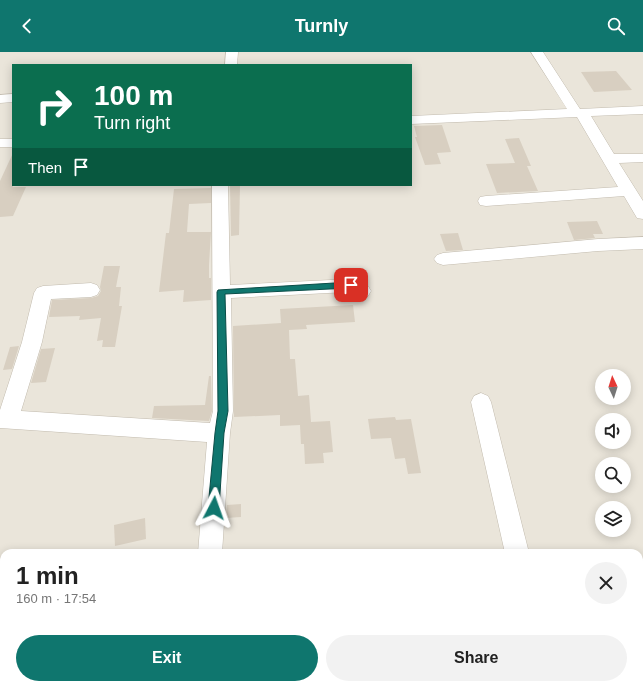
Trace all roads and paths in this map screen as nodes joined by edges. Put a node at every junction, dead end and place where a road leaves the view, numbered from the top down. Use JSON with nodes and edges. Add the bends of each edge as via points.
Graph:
{"nodes":[{"id":1,"x":232,"y":52,"type":"edge"},
{"id":2,"x":537,"y":52,"type":"edge"},
{"id":3,"x":231,"y":64,"type":"edge"},
{"id":4,"x":12,"y":98,"type":"edge"},
{"id":5,"x":0,"y":99,"type":"edge"},
{"id":6,"x":643,"y":110,"type":"edge"},
{"id":7,"x":579,"y":113,"type":"junction"},
{"id":8,"x":412,"y":120,"type":"edge"},
{"id":9,"x":0,"y":143,"type":"edge"},
{"id":10,"x":12,"y":143,"type":"edge"},
{"id":11,"x":643,"y":158,"type":"edge"},
{"id":12,"x":608,"y":159,"type":"junction"},
{"id":13,"x":220,"y":186,"type":"edge"},
{"id":14,"x":629,"y":191,"type":"junction"},
{"id":15,"x":486,"y":201,"type":"dead end"},
{"id":16,"x":643,"y":214,"type":"edge"},
{"id":17,"x":643,"y":243,"type":"edge"},
{"id":18,"x":443,"y":259,"type":"dead end"},
{"id":19,"x":92,"y":290,"type":"dead end"},
{"id":20,"x":362,"y":291,"type":"dead end"},
{"id":21,"x":221,"y":292,"type":"junction"},
{"id":22,"x":480,"y":402,"type":"dead end"},
{"id":23,"x":4,"y":419,"type":"edge"},
{"id":24,"x":219,"y":433,"type":"junction"},
{"id":25,"x":210,"y":549,"type":"edge"},
{"id":26,"x":516,"y":549,"type":"edge"}],
"edges":[{"from":1,"to":3,"type":"street"},
{"from":2,"to":7,"type":"street"},
{"from":4,"to":5,"type":"street"},
{"from":6,"to":7,"type":"street"},
{"from":7,"to":8,"type":"street"},
{"from":7,"to":12,"type":"street"},
{"from":9,"to":10,"type":"street"},
{"from":11,"to":12,"type":"street"},
{"from":12,"to":14,"type":"street"},
{"from":13,"to":21,"type":"street"},
{"from":14,"to":15,"type":"street"},
{"from":14,"to":16,"type":"street"},
{"from":17,"to":18,"type":"street","via":[[598,244]]},
{"from":19,"to":23,"type":"street","via":[[43,293],[32,342]]},
{"from":20,"to":21,"type":"street","via":[[351,285]]},
{"from":21,"to":24,"type":"street","via":[[223,411]]},
{"from":22,"to":26,"type":"street"},
{"from":23,"to":24,"type":"street"},
{"from":24,"to":25,"type":"street"}]}
